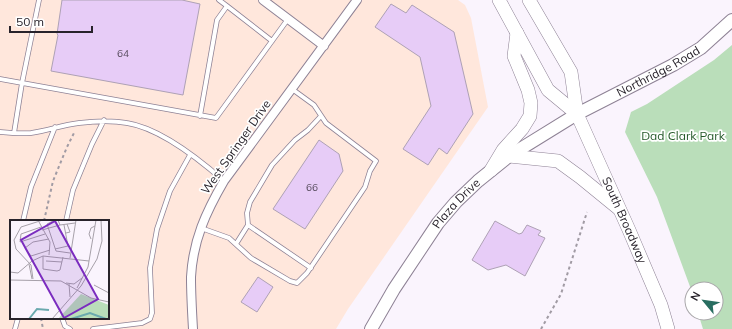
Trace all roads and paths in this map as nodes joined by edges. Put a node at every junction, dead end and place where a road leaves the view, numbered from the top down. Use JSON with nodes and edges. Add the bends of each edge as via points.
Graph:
{"nodes":[{"id":1,"x":39,"y":0,"type":"edge"},
{"id":2,"x":219,"y":0,"type":"edge"},
{"id":3,"x":263,"y":0,"type":"edge"},
{"id":4,"x":357,"y":0,"type":"edge"},
{"id":5,"x":499,"y":0,"type":"edge"},
{"id":6,"x":529,"y":0,"type":"edge"},
{"id":7,"x":227,"y":6,"type":"junction"},
{"id":8,"x":288,"y":19,"type":"junction"},
{"id":9,"x":732,"y":20,"type":"edge"},
{"id":10,"x":517,"y":33,"type":"junction"},
{"id":11,"x":272,"y":41,"type":"junction"},
{"id":12,"x":324,"y":46,"type":"junction"},
{"id":13,"x":0,"y":79,"type":"edge"},
{"id":14,"x":22,"y":83,"type":"junction"},
{"id":15,"x":292,"y":88,"type":"junction"},
{"id":16,"x":577,"y":114,"type":"junction"},
{"id":17,"x":200,"y":116,"type":"junction"},
{"id":18,"x":321,"y":116,"type":"junction"},
{"id":19,"x":104,"y":120,"type":"junction"},
{"id":20,"x":79,"y":123,"type":"junction"},
{"id":21,"x":54,"y":127,"type":"junction"},
{"id":22,"x":0,"y":132,"type":"edge"},
{"id":23,"x":14,"y":133,"type":"junction"},
{"id":24,"x":190,"y":155,"type":"junction"},
{"id":25,"x":509,"y":156,"type":"junction"},
{"id":26,"x":491,"y":170,"type":"junction"},
{"id":27,"x":224,"y":181,"type":"junction"},
{"id":28,"x":621,"y":211,"type":"junction"},
{"id":29,"x":587,"y":212,"type":"dead end"},
{"id":30,"x":23,"y":220,"type":"edge"},
{"id":31,"x":44,"y":220,"type":"edge"},
{"id":32,"x":66,"y":220,"type":"edge"},
{"id":33,"x":248,"y":225,"type":"junction"},
{"id":34,"x":200,"y":228,"type":"junction"},
{"id":35,"x":236,"y":244,"type":"junction"},
{"id":36,"x":311,"y":268,"type":"junction"},
{"id":37,"x":18,"y":319,"type":"edge"},
{"id":38,"x":41,"y":319,"type":"edge"},
{"id":39,"x":62,"y":319,"type":"edge"},
{"id":40,"x":15,"y":329,"type":"edge"},
{"id":41,"x":43,"y":329,"type":"edge"},
{"id":42,"x":70,"y":329,"type":"edge"},
{"id":43,"x":93,"y":329,"type":"edge"},
{"id":44,"x":193,"y":329,"type":"edge"},
{"id":45,"x":371,"y":329,"type":"edge"},
{"id":46,"x":541,"y":329,"type":"edge"},
{"id":47,"x":668,"y":329,"type":"edge"}],
"edges":[{"from":1,"to":14,"type":"lane"},
{"from":2,"to":7,"type":"lane"},
{"from":3,"to":8,"type":"street"},
{"from":4,"to":12,"type":"street","name":"West Springer Drive"},
{"from":5,"to":10,"type":"main road","name":"South Broadway"},
{"from":6,"to":16,"type":"main road","name":"South Broadway","via":[[571,72]]},
{"from":7,"to":11,"type":"lane"},
{"from":7,"to":17,"type":"lane","via":[[217,20]]},
{"from":8,"to":11,"type":"lane"},
{"from":8,"to":12,"type":"street"},
{"from":9,"to":16,"type":"street","name":"Northridge Road","via":[[701,48],[673,65]]},
{"from":10,"to":16,"type":"main road","name":"South Broadway","via":[[548,90]]},
{"from":10,"to":26,"type":"main road","via":[[514,56],[528,90],[530,116]]},
{"from":11,"to":17,"type":"lane","via":[[216,118]]},
{"from":12,"to":15,"type":"street","name":"West Springer Drive"},
{"from":13,"to":14,"type":"lane"},
{"from":14,"to":17,"type":"lane"},
{"from":14,"to":23,"type":"lane"},
{"from":15,"to":18,"type":"lane","via":[[314,105]]},
{"from":15,"to":27,"type":"street","name":"West Springer Drive"},
{"from":16,"to":25,"type":"street","name":"Plaza Drive"},
{"from":16,"to":28,"type":"main road","name":"South Broadway"},
{"from":18,"to":33,"type":"lane","via":[[272,165],[250,202],[247,213]]},
{"from":18,"to":36,"type":"lane","via":[[326,123],[376,161],[365,187]]},
{"from":19,"to":20,"type":"lane"},
{"from":19,"to":24,"type":"lane","via":[[145,128]]},
{"from":19,"to":32,"type":"lane","via":[[73,190]]},
{"from":20,"to":21,"type":"lane"},
{"from":20,"to":31,"type":"path","via":[[53,181]]},
{"from":21,"to":23,"type":"lane","via":[[32,133]]},
{"from":21,"to":30,"type":"lane","via":[[31,187]]},
{"from":22,"to":23,"type":"lane"},
{"from":24,"to":27,"type":"lane"},
{"from":24,"to":43,"type":"lane","via":[[170,191],[157,229],[150,268],[150,319],[142,323]]},
{"from":25,"to":26,"type":"street","name":"Plaza Drive"},
{"from":25,"to":28,"type":"main road","via":[[558,161]]},
{"from":26,"to":45,"type":"street","name":"Plaza Drive","via":[[456,202],[438,223]]},
{"from":27,"to":34,"type":"street","name":"West Springer Drive"},
{"from":28,"to":47,"type":"main road","name":"South Broadway","via":[[661,305]]},
{"from":29,"to":46,"type":"path","via":[[561,294]]},
{"from":33,"to":35,"type":"lane"},
{"from":33,"to":36,"type":"lane"},
{"from":34,"to":35,"type":"lane","via":[[229,238]]},
{"from":34,"to":44,"type":"street","name":"West Springer Drive","via":[[191,277]]},
{"from":35,"to":36,"type":"lane","via":[[251,258],[296,283]]},
{"from":37,"to":40,"type":"lane"},
{"from":38,"to":41,"type":"path"},
{"from":39,"to":42,"type":"lane","via":[[65,326]]}]}
